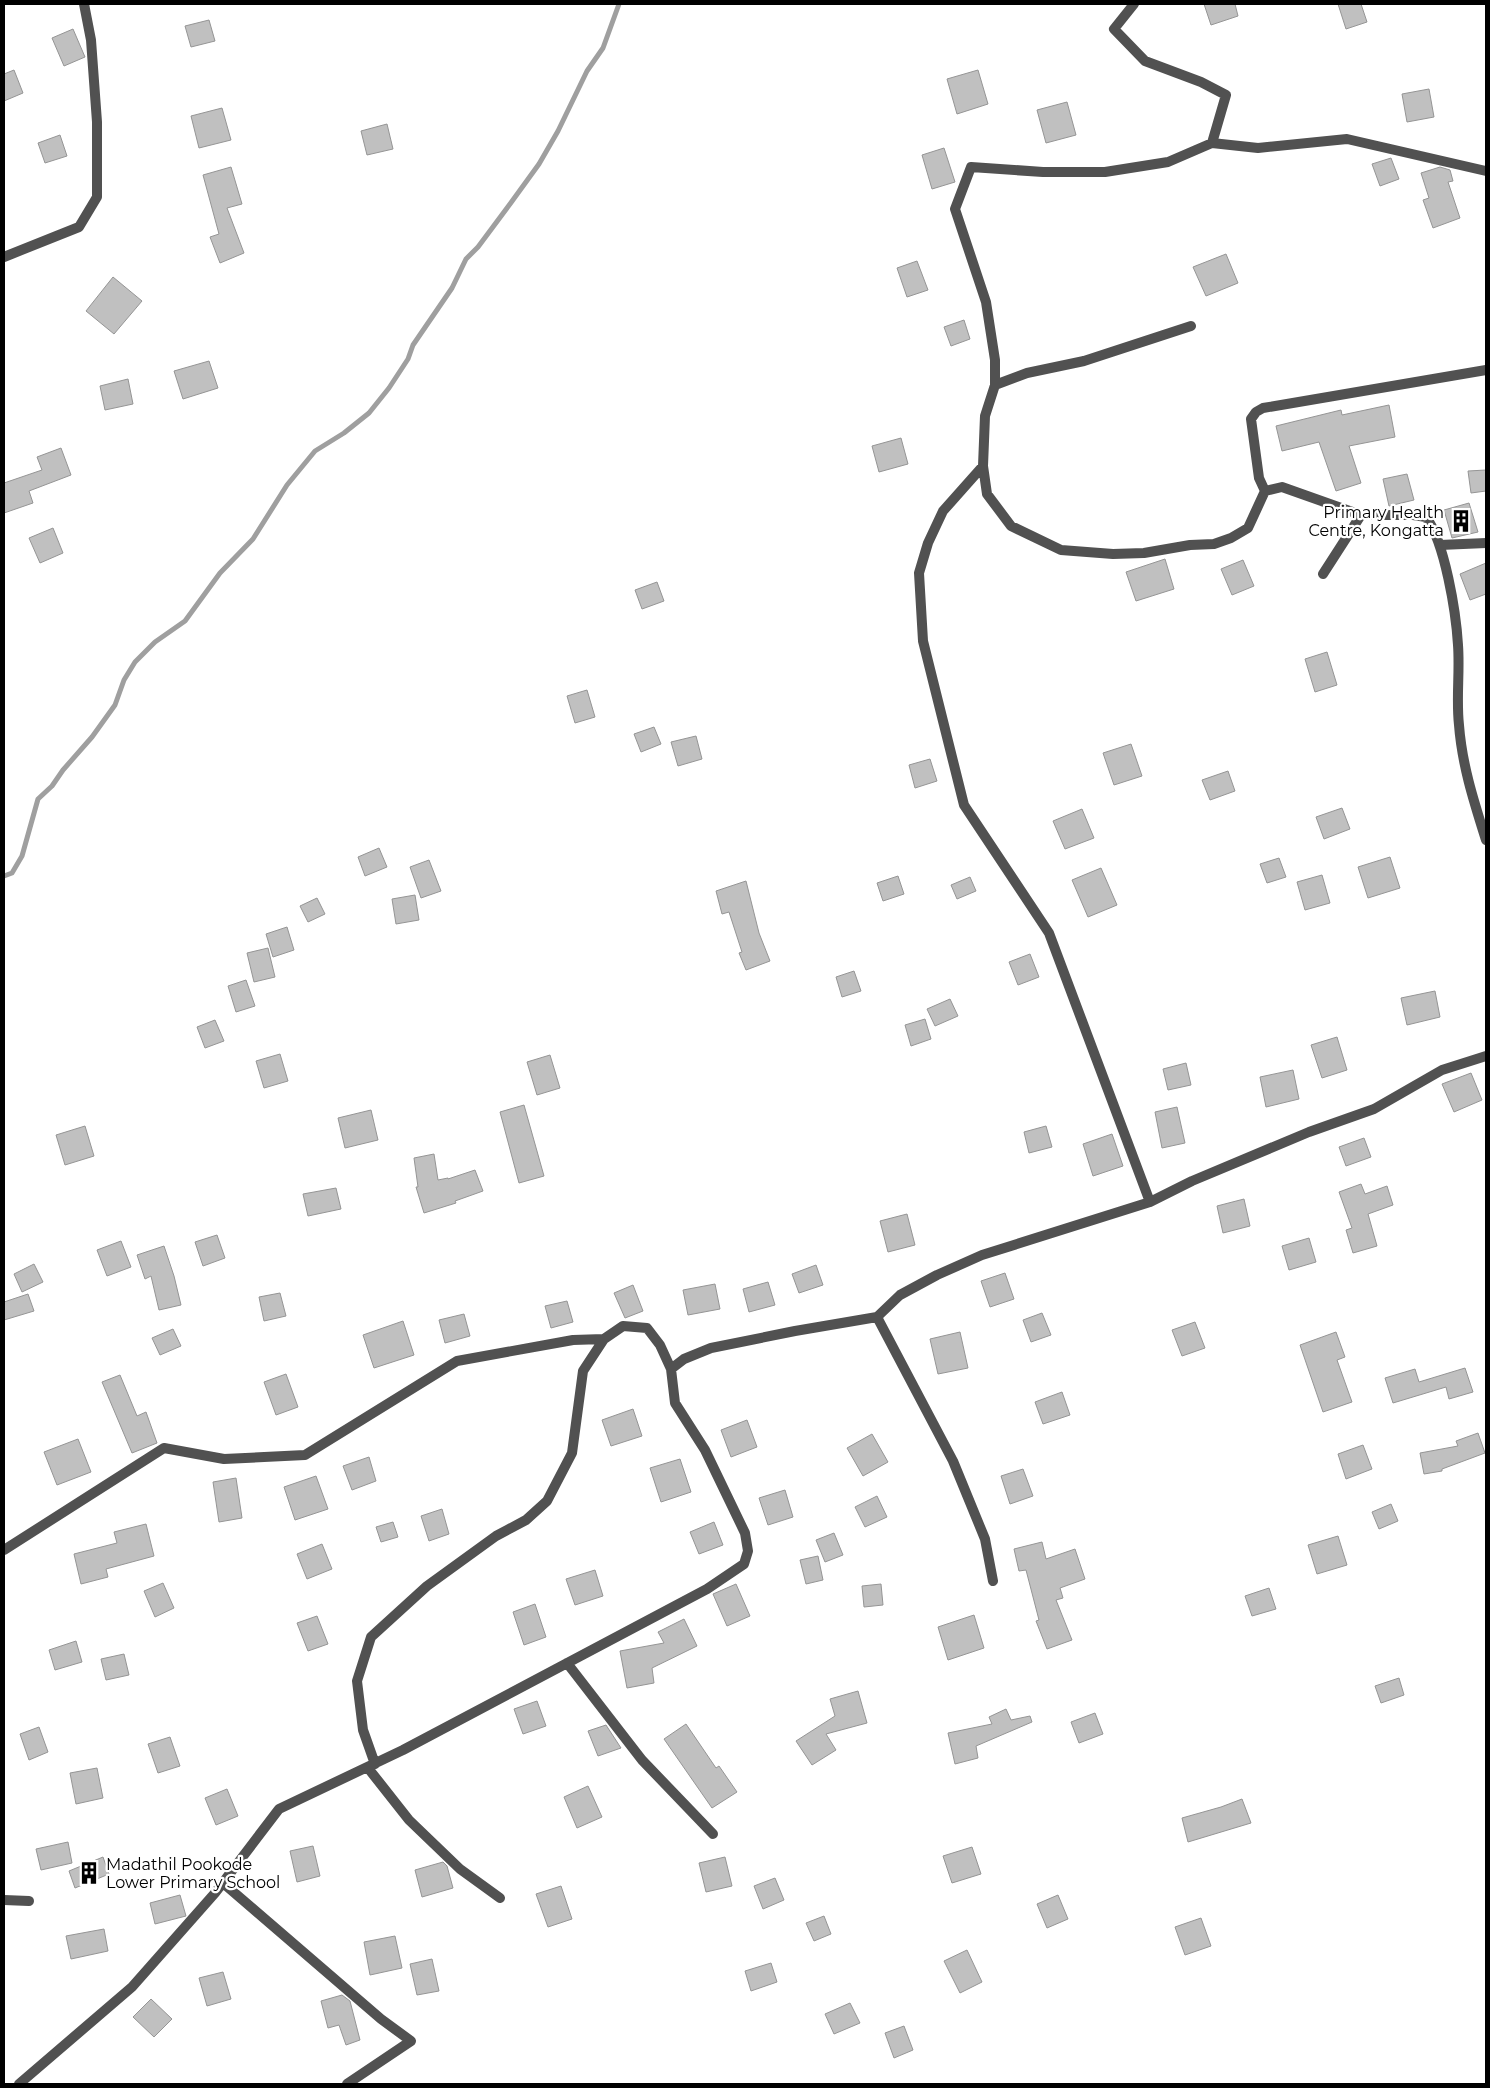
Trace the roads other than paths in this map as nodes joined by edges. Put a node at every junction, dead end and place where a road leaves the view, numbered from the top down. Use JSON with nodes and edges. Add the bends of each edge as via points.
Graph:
{"nodes":[{"id":1,"x":84,"y":4,"type":"edge"},
{"id":2,"x":1134,"y":4,"type":"edge"},
{"id":3,"x":1212,"y":143,"type":"junction"},
{"id":4,"x":1486,"y":171,"type":"edge"},
{"id":5,"x":4,"y":257,"type":"edge"},
{"id":6,"x":1190,"y":326,"type":"dead end"},
{"id":7,"x":1486,"y":370,"type":"edge"},
{"id":8,"x":995,"y":385,"type":"junction"},
{"id":9,"x":984,"y":466,"type":"junction"},
{"id":10,"x":1265,"y":491,"type":"junction"},
{"id":11,"x":1361,"y":515,"type":"junction"},
{"id":12,"x":1486,"y":543,"type":"edge"},
{"id":13,"x":1440,"y":546,"type":"junction"},
{"id":14,"x":1323,"y":574,"type":"dead end"},
{"id":15,"x":1486,"y":840,"type":"edge"},
{"id":16,"x":1486,"y":1056,"type":"edge"},
{"id":17,"x":1150,"y":1202,"type":"junction"},
{"id":18,"x":878,"y":1318,"type":"junction"},
{"id":19,"x":604,"y":1339,"type":"junction"},
{"id":20,"x":671,"y":1369,"type":"junction"},
{"id":21,"x":4,"y":1550,"type":"edge"},
{"id":22,"x":993,"y":1581,"type":"dead end"},
{"id":23,"x":567,"y":1663,"type":"junction"},
{"id":24,"x":372,"y":1766,"type":"junction"},
{"id":25,"x":713,"y":1834,"type":"dead end"},
{"id":26,"x":222,"y":1883,"type":"junction"},
{"id":27,"x":500,"y":1898,"type":"dead end"},
{"id":28,"x":4,"y":1900,"type":"edge"},
{"id":29,"x":29,"y":1901,"type":"dead end"},
{"id":30,"x":19,"y":2084,"type":"edge"},
{"id":31,"x":347,"y":2084,"type":"edge"}],
"edges":[{"from":1,"to":5,"type":"street","via":[[91,40],[97,122],[97,198],[80,227]]},
{"from":2,"to":3,"type":"street","via":[[1114,28],[1145,61],[1226,95]]},
{"from":3,"to":4,"type":"street","via":[[1258,148],[1347,139]]},
{"from":3,"to":8,"type":"street","via":[[1168,162],[1105,172],[971,167],[955,208],[986,302]]},
{"from":6,"to":8,"type":"street","via":[[1084,361],[1027,373]]},
{"from":7,"to":10,"type":"street","via":[[1263,408],[1251,419],[1251,425],[1259,478]]},
{"from":8,"to":9,"type":"street","via":[[985,416]]},
{"from":9,"to":10,"type":"street","via":[[987,494],[1011,526],[1061,550],[1144,553],[1214,544],[1248,528]]},
{"from":9,"to":17,"type":"street","via":[[943,511],[928,543],[919,573],[923,641],[964,805],[1049,933]]},
{"from":10,"to":11,"type":"street","via":[[1282,487]]},
{"from":11,"to":13,"type":"street","via":[[1426,517]]},
{"from":11,"to":14,"type":"street"},
{"from":12,"to":13,"type":"street"},
{"from":13,"to":15,"type":"street","via":[[1458,644],[1458,725],[1468,782]]},
{"from":16,"to":17,"type":"street","via":[[1442,1070],[1374,1109],[1309,1132]]},
{"from":17,"to":18,"type":"street","via":[[955,1267],[900,1295]]},
{"from":18,"to":20,"type":"street","via":[[711,1348],[684,1359]]},
{"from":18,"to":22,"type":"street","via":[[953,1461],[985,1539]]},
{"from":19,"to":20,"type":"street","via":[[623,1326],[647,1328],[660,1345]]},
{"from":19,"to":21,"type":"street","via":[[574,1340],[458,1361],[305,1455],[224,1459],[164,1448]]},
{"from":19,"to":24,"type":"street","via":[[584,1371],[572,1453],[547,1501],[526,1520],[496,1536],[427,1586],[371,1637],[357,1681],[363,1730]]},
{"from":20,"to":23,"type":"street","via":[[674,1403],[705,1450],[745,1534],[748,1551],[744,1564],[707,1589]]},
{"from":23,"to":24,"type":"street"},
{"from":23,"to":25,"type":"street","via":[[642,1760]]},
{"from":24,"to":26,"type":"street","via":[[279,1809]]},
{"from":24,"to":27,"type":"street","via":[[409,1820],[460,1869]]},
{"from":26,"to":30,"type":"street","via":[[132,1987]]},
{"from":26,"to":31,"type":"street","via":[[411,2042]]},
{"from":28,"to":29,"type":"street"}]}
